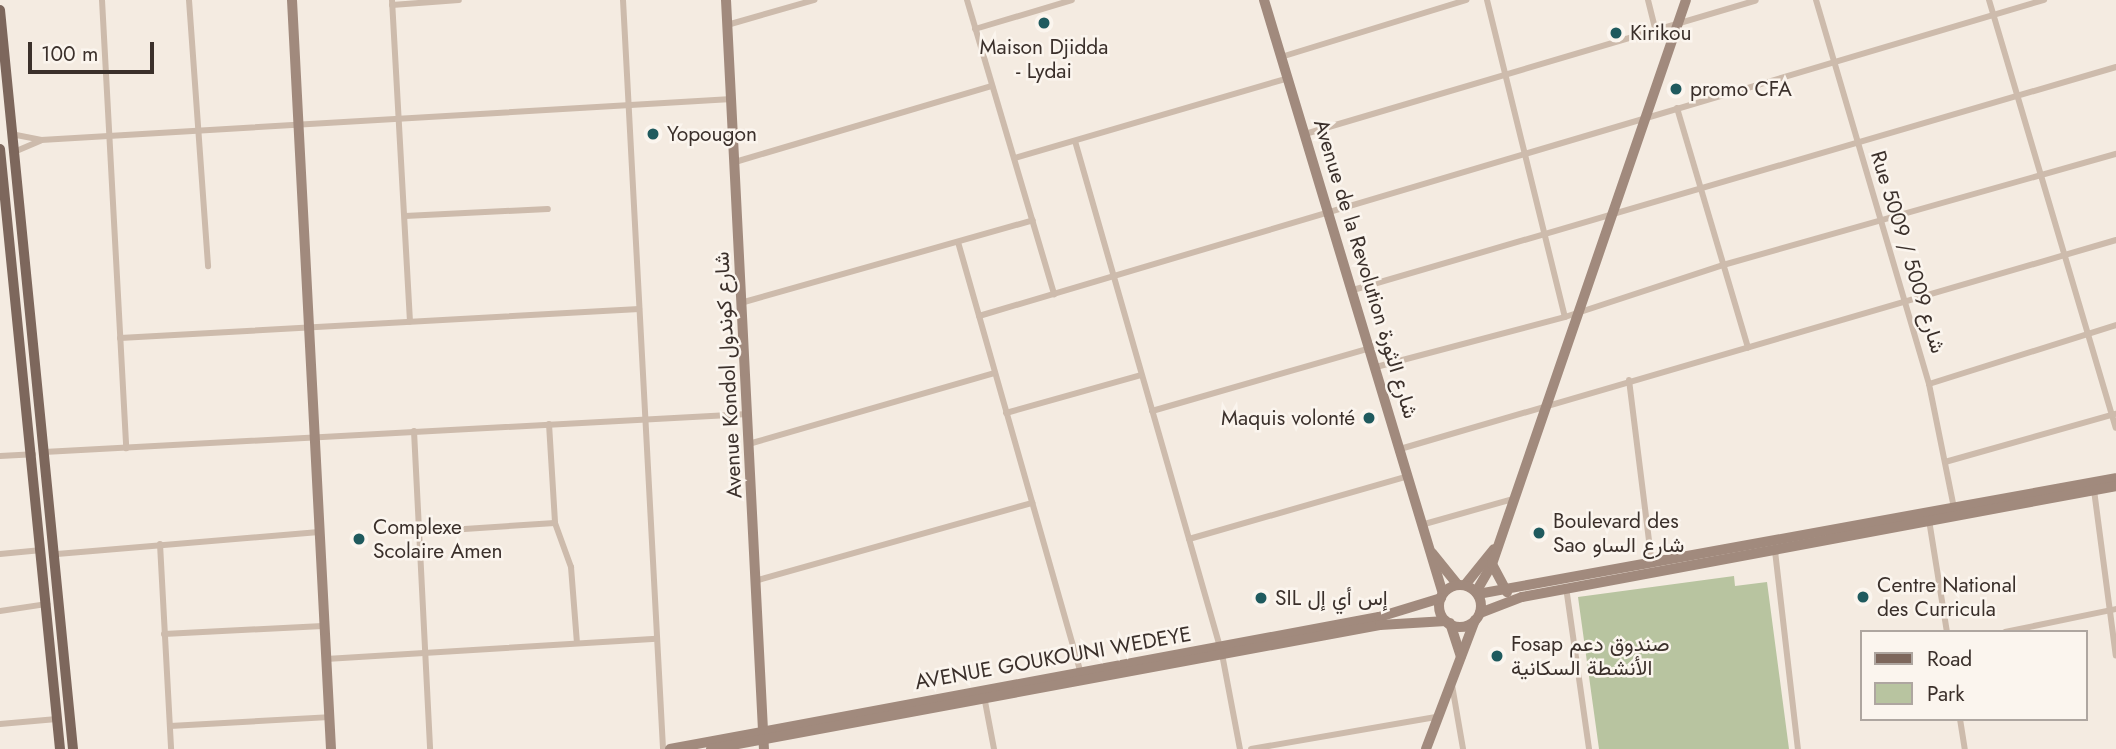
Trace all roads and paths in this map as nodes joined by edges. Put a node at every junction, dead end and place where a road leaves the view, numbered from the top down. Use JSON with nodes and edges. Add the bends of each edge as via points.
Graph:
{"nodes":[{"id":1,"x":102,"y":0,"type":"edge"},
{"id":2,"x":189,"y":0,"type":"edge"},
{"id":3,"x":292,"y":0,"type":"edge"},
{"id":4,"x":459,"y":0,"type":"edge"},
{"id":5,"x":623,"y":0,"type":"edge"},
{"id":6,"x":726,"y":0,"type":"edge"},
{"id":7,"x":814,"y":0,"type":"edge"},
{"id":8,"x":967,"y":0,"type":"edge"},
{"id":9,"x":1072,"y":0,"type":"edge"},
{"id":10,"x":1264,"y":0,"type":"edge"},
{"id":11,"x":1466,"y":0,"type":"edge"},
{"id":12,"x":1487,"y":0,"type":"edge"},
{"id":13,"x":1648,"y":0,"type":"edge"},
{"id":14,"x":1686,"y":0,"type":"edge"},
{"id":15,"x":1756,"y":0,"type":"edge"},
{"id":16,"x":1816,"y":0,"type":"edge"},
{"id":17,"x":1989,"y":0,"type":"edge"},
{"id":18,"x":2044,"y":0,"type":"edge"},
{"id":19,"x":392,"y":2,"type":"edge"},
{"id":20,"x":0,"y":10,"type":"edge"},
{"id":21,"x":1993,"y":14,"type":"junction"},
{"id":22,"x":1679,"y":23,"type":"junction"},
{"id":23,"x":727,"y":25,"type":"junction"},
{"id":24,"x":975,"y":29,"type":"junction"},
{"id":25,"x":1656,"y":31,"type":"junction"},
{"id":26,"x":1281,"y":57,"type":"junction"},
{"id":27,"x":1834,"y":61,"type":"junction"},
{"id":28,"x":2116,"y":68,"type":"edge"},
{"id":29,"x":1506,"y":76,"type":"junction"},
{"id":30,"x":1289,"y":78,"type":"junction"},
{"id":31,"x":992,"y":86,"type":"junction"},
{"id":32,"x":2017,"y":95,"type":"junction"},
{"id":33,"x":732,"y":99,"type":"junction"},
{"id":34,"x":629,"y":104,"type":"junction"},
{"id":35,"x":1677,"y":107,"type":"junction"},
{"id":36,"x":398,"y":118,"type":"junction"},
{"id":37,"x":1645,"y":118,"type":"junction"},
{"id":38,"x":298,"y":123,"type":"junction"},
{"id":39,"x":199,"y":129,"type":"junction"},
{"id":40,"x":11,"y":134,"type":"junction"},
{"id":41,"x":1305,"y":134,"type":"junction"},
{"id":42,"x":108,"y":135,"type":"junction"},
{"id":43,"x":41,"y":140,"type":"junction"},
{"id":44,"x":1075,"y":141,"type":"junction"},
{"id":45,"x":1856,"y":141,"type":"junction"},
{"id":46,"x":0,"y":149,"type":"edge"},
{"id":47,"x":13,"y":153,"type":"junction"},
{"id":48,"x":1524,"y":153,"type":"junction"},
{"id":49,"x":2116,"y":154,"type":"edge"},
{"id":50,"x":1016,"y":158,"type":"junction"},
{"id":51,"x":735,"y":162,"type":"junction"},
{"id":52,"x":2038,"y":176,"type":"junction"},
{"id":53,"x":1700,"y":188,"type":"junction"},
{"id":54,"x":548,"y":209,"type":"dead end"},
{"id":55,"x":1327,"y":209,"type":"junction"},
{"id":56,"x":1611,"y":214,"type":"junction"},
{"id":57,"x":405,"y":216,"type":"junction"},
{"id":58,"x":1033,"y":220,"type":"junction"},
{"id":59,"x":1882,"y":224,"type":"junction"},
{"id":60,"x":1544,"y":233,"type":"junction"},
{"id":61,"x":2116,"y":240,"type":"edge"},
{"id":62,"x":958,"y":242,"type":"junction"},
{"id":63,"x":2063,"y":256,"type":"junction"},
{"id":64,"x":1723,"y":265,"type":"junction"},
{"id":65,"x":208,"y":266,"type":"dead end"},
{"id":66,"x":1114,"y":276,"type":"junction"},
{"id":67,"x":1353,"y":290,"type":"junction"},
{"id":68,"x":1054,"y":294,"type":"junction"},
{"id":69,"x":744,"y":302,"type":"junction"},
{"id":70,"x":1905,"y":303,"type":"junction"},
{"id":71,"x":639,"y":309,"type":"junction"},
{"id":72,"x":1578,"y":314,"type":"junction"},
{"id":73,"x":979,"y":316,"type":"junction"},
{"id":74,"x":1565,"y":317,"type":"junction"},
{"id":75,"x":410,"y":321,"type":"junction"},
{"id":76,"x":2116,"y":325,"type":"edge"},
{"id":77,"x":310,"y":328,"type":"junction"},
{"id":78,"x":2085,"y":334,"type":"junction"},
{"id":79,"x":120,"y":338,"type":"junction"},
{"id":80,"x":1371,"y":348,"type":"junction"},
{"id":81,"x":1748,"y":348,"type":"junction"},
{"id":82,"x":1376,"y":367,"type":"junction"},
{"id":83,"x":994,"y":373,"type":"junction"},
{"id":84,"x":1141,"y":375,"type":"junction"},
{"id":85,"x":1629,"y":380,"type":"junction"},
{"id":86,"x":1929,"y":384,"type":"junction"},
{"id":87,"x":1546,"y":405,"type":"junction"},
{"id":88,"x":1152,"y":411,"type":"junction"},
{"id":89,"x":1006,"y":413,"type":"junction"},
{"id":90,"x":750,"y":414,"type":"junction"},
{"id":91,"x":2114,"y":414,"type":"edge"},
{"id":92,"x":645,"y":420,"type":"junction"},
{"id":93,"x":549,"y":424,"type":"junction"},
{"id":94,"x":2116,"y":428,"type":"edge"},
{"id":95,"x":414,"y":431,"type":"junction"},
{"id":96,"x":316,"y":435,"type":"junction"},
{"id":97,"x":752,"y":443,"type":"junction"},
{"id":98,"x":127,"y":448,"type":"junction"},
{"id":99,"x":1399,"y":449,"type":"junction"},
{"id":100,"x":39,"y":453,"type":"junction"},
{"id":101,"x":0,"y":456,"type":"edge"},
{"id":102,"x":1945,"y":463,"type":"junction"},
{"id":103,"x":1408,"y":476,"type":"junction"},
{"id":104,"x":2116,"y":478,"type":"edge"},
{"id":105,"x":2116,"y":486,"type":"edge"},
{"id":106,"x":2094,"y":490,"type":"junction"},
{"id":107,"x":1513,"y":499,"type":"junction"},
{"id":108,"x":1032,"y":503,"type":"junction"},
{"id":109,"x":1954,"y":512,"type":"junction"},
{"id":110,"x":1929,"y":517,"type":"junction"},
{"id":111,"x":555,"y":523,"type":"junction"},
{"id":112,"x":1421,"y":525,"type":"junction"},
{"id":113,"x":319,"y":531,"type":"junction"},
{"id":114,"x":419,"y":532,"type":"junction"},
{"id":115,"x":1189,"y":539,"type":"junction"},
{"id":116,"x":160,"y":544,"type":"junction"},
{"id":117,"x":1494,"y":549,"type":"junction"},
{"id":118,"x":44,"y":550,"type":"junction"},
{"id":119,"x":1429,"y":550,"type":"junction"},
{"id":120,"x":1774,"y":551,"type":"junction"},
{"id":121,"x":0,"y":554,"type":"edge"},
{"id":122,"x":57,"y":554,"type":"junction"},
{"id":123,"x":1492,"y":564,"type":"junction"},
{"id":124,"x":1652,"y":565,"type":"junction"},
{"id":125,"x":758,"y":580,"type":"junction"},
{"id":126,"x":1461,"y":585,"type":"junction"},
{"id":127,"x":1565,"y":585,"type":"junction"},
{"id":128,"x":1507,"y":592,"type":"junction"},
{"id":129,"x":1477,"y":593,"type":"junction"},
{"id":130,"x":1442,"y":596,"type":"junction"},
{"id":131,"x":49,"y":603,"type":"junction"},
{"id":132,"x":2113,"y":609,"type":"edge"},
{"id":133,"x":0,"y":611,"type":"edge"},
{"id":134,"x":1478,"y":616,"type":"junction"},
{"id":135,"x":1448,"y":622,"type":"junction"},
{"id":136,"x":324,"y":626,"type":"junction"},
{"id":137,"x":1947,"y":630,"type":"edge"},
{"id":138,"x":2014,"y":630,"type":"edge"},
{"id":139,"x":164,"y":634,"type":"junction"},
{"id":140,"x":656,"y":639,"type":"junction"},
{"id":141,"x":577,"y":643,"type":"junction"},
{"id":142,"x":1221,"y":651,"type":"junction"},
{"id":143,"x":425,"y":652,"type":"junction"},
{"id":144,"x":1461,"y":656,"type":"junction"},
{"id":145,"x":2116,"y":656,"type":"edge"},
{"id":146,"x":326,"y":659,"type":"junction"},
{"id":147,"x":1081,"y":673,"type":"junction"},
{"id":148,"x":1451,"y":679,"type":"junction"},
{"id":149,"x":984,"y":694,"type":"junction"},
{"id":150,"x":329,"y":717,"type":"junction"},
{"id":151,"x":1437,"y":717,"type":"junction"},
{"id":152,"x":58,"y":719,"type":"junction"},
{"id":153,"x":1960,"y":721,"type":"edge"},
{"id":154,"x":0,"y":724,"type":"edge"},
{"id":155,"x":170,"y":726,"type":"junction"},
{"id":156,"x":764,"y":740,"type":"edge"},
{"id":157,"x":60,"y":749,"type":"edge"},
{"id":158,"x":73,"y":749,"type":"edge"},
{"id":159,"x":172,"y":749,"type":"edge"},
{"id":160,"x":331,"y":749,"type":"edge"},
{"id":161,"x":430,"y":749,"type":"edge"},
{"id":162,"x":663,"y":749,"type":"edge"},
{"id":163,"x":670,"y":749,"type":"edge"},
{"id":164,"x":711,"y":749,"type":"edge"},
{"id":165,"x":994,"y":749,"type":"edge"},
{"id":166,"x":1240,"y":749,"type":"edge"},
{"id":167,"x":1251,"y":749,"type":"edge"},
{"id":168,"x":1426,"y":749,"type":"edge"},
{"id":169,"x":1463,"y":749,"type":"edge"},
{"id":170,"x":1589,"y":749,"type":"edge"},
{"id":171,"x":1798,"y":749,"type":"edge"},
{"id":172,"x":1965,"y":749,"type":"edge"}],
"edges":[{"from":1,"to":42,"type":"street"},
{"from":2,"to":39,"type":"street"},
{"from":3,"to":38,"type":"street"},
{"from":4,"to":19,"type":"street"},
{"from":5,"to":34,"type":"street"},
{"from":6,"to":23,"type":"street","name":"Avenue Kondol شارع كوندول"},
{"from":7,"to":23,"type":"street"},
{"from":8,"to":24,"type":"street"},
{"from":9,"to":24,"type":"street"},
{"from":10,"to":26,"type":"street","name":"Avenue de la Revolution شارع الثورة"},
{"from":11,"to":26,"type":"street"},
{"from":12,"to":29,"type":"street"},
{"from":13,"to":25,"type":"street"},
{"from":14,"to":22,"type":"street"},
{"from":15,"to":22,"type":"street"},
{"from":16,"to":27,"type":"street","name":"Rue 5009 / شارع 5009"},
{"from":17,"to":21,"type":"street"},
{"from":18,"to":21,"type":"street"},
{"from":19,"to":36,"type":"street"},
{"from":20,"to":40,"type":"main road"},
{"from":21,"to":27,"type":"street"},
{"from":21,"to":32,"type":"street"},
{"from":22,"to":25,"type":"street"},
{"from":22,"to":37,"type":"street"},
{"from":23,"to":33,"type":"street","name":"Avenue Kondol شارع كوندول"},
{"from":24,"to":31,"type":"street"},
{"from":25,"to":29,"type":"street"},
{"from":26,"to":30,"type":"street","name":"Avenue de la Revolution شارع الثورة"},
{"from":27,"to":35,"type":"street"},
{"from":27,"to":45,"type":"street","name":"Rue 5009 / شارع 5009"},
{"from":28,"to":32,"type":"street"},
{"from":29,"to":41,"type":"street"},
{"from":29,"to":48,"type":"street"},
{"from":30,"to":41,"type":"street","name":"Avenue de la Revolution شارع الثورة"},
{"from":30,"to":44,"type":"street"},
{"from":31,"to":50,"type":"street"},
{"from":31,"to":51,"type":"street"},
{"from":32,"to":45,"type":"street"},
{"from":32,"to":52,"type":"street"},
{"from":33,"to":34,"type":"street"},
{"from":33,"to":51,"type":"street","name":"Avenue Kondol شارع كوندول"},
{"from":34,"to":36,"type":"street"},
{"from":34,"to":71,"type":"street"},
{"from":35,"to":37,"type":"street"},
{"from":35,"to":53,"type":"street"},
{"from":36,"to":38,"type":"street"},
{"from":36,"to":57,"type":"street"},
{"from":37,"to":48,"type":"street"},
{"from":37,"to":56,"type":"street"},
{"from":38,"to":39,"type":"street"},
{"from":38,"to":77,"type":"street"},
{"from":39,"to":42,"type":"street"},
{"from":39,"to":65,"type":"street"},
{"from":40,"to":43,"type":"street"},
{"from":40,"to":47,"type":"main road"},
{"from":41,"to":55,"type":"street","name":"Avenue de la Revolution شارع الثورة"},
{"from":42,"to":43,"type":"street"},
{"from":42,"to":79,"type":"street"},
{"from":43,"to":47,"type":"street"},
{"from":44,"to":50,"type":"street"},
{"from":44,"to":66,"type":"street"},
{"from":45,"to":53,"type":"street"},
{"from":45,"to":59,"type":"street","name":"Rue 5009 / شارع 5009"},
{"from":46,"to":100,"type":"main road"},
{"from":47,"to":100,"type":"main road"},
{"from":48,"to":55,"type":"street"},
{"from":48,"to":60,"type":"street"},
{"from":49,"to":52,"type":"street"},
{"from":50,"to":58,"type":"street"},
{"from":51,"to":69,"type":"street","name":"Avenue Kondol شارع كوندول"},
{"from":52,"to":59,"type":"street"},
{"from":52,"to":63,"type":"street"},
{"from":53,"to":56,"type":"street"},
{"from":53,"to":64,"type":"street"},
{"from":54,"to":57,"type":"street"},
{"from":55,"to":66,"type":"street"},
{"from":55,"to":67,"type":"street","name":"Avenue de la Revolution شارع الثورة"},
{"from":56,"to":60,"type":"street"},
{"from":56,"to":72,"type":"street"},
{"from":57,"to":75,"type":"street"},
{"from":58,"to":62,"type":"street"},
{"from":58,"to":68,"type":"street"},
{"from":59,"to":64,"type":"street"},
{"from":59,"to":70,"type":"street","name":"Rue 5009 / شارع 5009"},
{"from":60,"to":67,"type":"street"},
{"from":60,"to":74,"type":"street"},
{"from":61,"to":63,"type":"street"},
{"from":62,"to":69,"type":"street"},
{"from":62,"to":73,"type":"street"},
{"from":63,"to":70,"type":"street"},
{"from":63,"to":78,"type":"street"},
{"from":64,"to":72,"type":"street"},
{"from":64,"to":81,"type":"street"},
{"from":66,"to":68,"type":"street"},
{"from":66,"to":84,"type":"street"},
{"from":67,"to":80,"type":"street","name":"Avenue de la Revolution شارع الثورة"},
{"from":68,"to":73,"type":"street"},
{"from":69,"to":90,"type":"street","name":"Avenue Kondol شارع كوندول"},
{"from":70,"to":81,"type":"street"},
{"from":70,"to":86,"type":"street","name":"Rue 5009 / شارع 5009"},
{"from":71,"to":75,"type":"street"},
{"from":71,"to":92,"type":"street"},
{"from":72,"to":74,"type":"street"},
{"from":72,"to":87,"type":"street"},
{"from":73,"to":83,"type":"street"},
{"from":74,"to":82,"type":"street"},
{"from":75,"to":77,"type":"street"},
{"from":76,"to":78,"type":"street"},
{"from":77,"to":79,"type":"street"},
{"from":77,"to":96,"type":"street"},
{"from":78,"to":86,"type":"street"},
{"from":78,"to":91,"type":"street"},
{"from":79,"to":98,"type":"street"},
{"from":80,"to":82,"type":"street","name":"Avenue de la Revolution شارع الثورة"},
{"from":80,"to":88,"type":"street"},
{"from":81,"to":85,"type":"street"},
{"from":82,"to":99,"type":"street","name":"Avenue de la Revolution شارع الثورة"},
{"from":83,"to":89,"type":"street"},
{"from":83,"to":97,"type":"street"},
{"from":84,"to":88,"type":"street"},
{"from":84,"to":89,"type":"street"},
{"from":85,"to":87,"type":"street"},
{"from":85,"to":124,"type":"street"},
{"from":86,"to":102,"type":"street","name":"Rue 5009 / شارع 5009"},
{"from":87,"to":99,"type":"street"},
{"from":87,"to":107,"type":"street"},
{"from":88,"to":115,"type":"street"},
{"from":89,"to":108,"type":"street"},
{"from":90,"to":92,"type":"street"},
{"from":90,"to":97,"type":"street","name":"Avenue Kondol شارع كوندول"},
{"from":91,"to":94,"type":"street"},
{"from":91,"to":102,"type":"street"},
{"from":92,"to":93,"type":"street"},
{"from":92,"to":140,"type":"street"},
{"from":93,"to":95,"type":"street"},
{"from":93,"to":111,"type":"street"},
{"from":95,"to":96,"type":"street"},
{"from":95,"to":114,"type":"street"},
{"from":96,"to":98,"type":"street"},
{"from":96,"to":113,"type":"street"},
{"from":97,"to":125,"type":"street","name":"Avenue Kondol شارع كوندول"},
{"from":98,"to":100,"type":"street"},
{"from":99,"to":103,"type":"street","name":"Avenue de la Revolution شارع الثورة"},
{"from":100,"to":101,"type":"street"},
{"from":100,"to":118,"type":"main road"},
{"from":100,"to":122,"type":"main road"},
{"from":102,"to":109,"type":"street","name":"Rue 5009 / شارع 5009"},
{"from":103,"to":112,"type":"street","name":"Avenue de la Revolution شارع الثورة"},
{"from":103,"to":115,"type":"street"},
{"from":104,"to":109,"type":"street"},
{"from":105,"to":106,"type":"street"},
{"from":106,"to":109,"type":"street"},
{"from":106,"to":132,"type":"street"},
{"from":107,"to":112,"type":"street"},
{"from":107,"to":117,"type":"street"},
{"from":108,"to":125,"type":"street"},
{"from":108,"to":147,"type":"street"},
{"from":109,"to":110,"type":"street"},
{"from":110,"to":120,"type":"street"},
{"from":110,"to":124,"type":"street"},
{"from":110,"to":137,"type":"street"},
{"from":111,"to":114,"type":"street"},
{"from":111,"to":141,"type":"street","via":[[571,567]]},
{"from":112,"to":119,"type":"street","name":"Avenue de la Revolution شارع الثورة"},
{"from":113,"to":116,"type":"street"},
{"from":113,"to":136,"type":"street"},
{"from":114,"to":143,"type":"street"},
{"from":115,"to":142,"type":"street"},
{"from":116,"to":122,"type":"street"},
{"from":116,"to":139,"type":"street"},
{"from":117,"to":123,"type":"street"},
{"from":117,"to":126,"type":"street"},
{"from":118,"to":121,"type":"street"},
{"from":118,"to":131,"type":"main road"},
{"from":119,"to":126,"type":"street","name":"Avenue de la Revolution شارع الثورة"},
{"from":119,"to":130,"type":"street","name":"Avenue de la Revolution شارع الثورة"},
{"from":120,"to":127,"type":"street"},
{"from":120,"to":171,"type":"street"},
{"from":122,"to":158,"type":"main road"},
{"from":123,"to":128,"type":"street"},
{"from":123,"to":129,"type":"street"},
{"from":124,"to":127,"type":"street"},
{"from":125,"to":156,"type":"street","name":"Avenue Kondol شارع كوندول"},
{"from":126,"to":129,"type":"street"},
{"from":126,"to":130,"type":"street","name":"AVENUE GOUKOUNI WEDEYE"},
{"from":127,"to":128,"type":"street"},
{"from":127,"to":134,"type":"street","name":"AVENUE GOUKOUNI WEDEYE"},
{"from":127,"to":170,"type":"street"},
{"from":128,"to":129,"type":"street"},
{"from":129,"to":134,"type":"street"},
{"from":130,"to":135,"type":"street","name":"Avenue de la Revolution شارع الثورة"},
{"from":130,"to":142,"type":"street","name":"AVENUE GOUKOUNI WEDEYE","via":[[1417,609]]},
{"from":131,"to":133,"type":"street"},
{"from":131,"to":152,"type":"main road"},
{"from":132,"to":138,"type":"street"},
{"from":132,"to":145,"type":"street"},
{"from":134,"to":135,"type":"street","name":"AVENUE GOUKOUNI WEDEYE"},
{"from":134,"to":144,"type":"street"},
{"from":135,"to":142,"type":"street","name":"AVENUE GOUKOUNI WEDEYE","via":[[1417,619]]},
{"from":135,"to":144,"type":"street"},
{"from":136,"to":139,"type":"street"},
{"from":136,"to":146,"type":"street"},
{"from":139,"to":155,"type":"street"},
{"from":140,"to":141,"type":"street"},
{"from":140,"to":162,"type":"street"},
{"from":141,"to":143,"type":"street"},
{"from":142,"to":147,"type":"street","name":"AVENUE GOUKOUNI WEDEYE"},
{"from":142,"to":149,"type":"street","name":"AVENUE GOUKOUNI WEDEYE"},
{"from":142,"to":166,"type":"street"},
{"from":143,"to":146,"type":"street"},
{"from":143,"to":161,"type":"street"},
{"from":144,"to":148,"type":"street"},
{"from":146,"to":150,"type":"street"},
{"from":147,"to":149,"type":"street","name":"AVENUE GOUKOUNI WEDEYE"},
{"from":148,"to":151,"type":"street"},
{"from":148,"to":169,"type":"street"},
{"from":149,"to":156,"type":"street","name":"AVENUE GOUKOUNI WEDEYE"},
{"from":149,"to":165,"type":"street"},
{"from":150,"to":155,"type":"street"},
{"from":150,"to":160,"type":"street"},
{"from":151,"to":167,"type":"street"},
{"from":151,"to":168,"type":"street"},
{"from":152,"to":154,"type":"street"},
{"from":152,"to":157,"type":"main road"},
{"from":153,"to":172,"type":"street"},
{"from":155,"to":159,"type":"street"},
{"from":156,"to":163,"type":"street","name":"AVENUE GOUKOUNI WEDEYE"},
{"from":156,"to":164,"type":"street","name":"AVENUE GOUKOUNI WEDEYE"}]}
